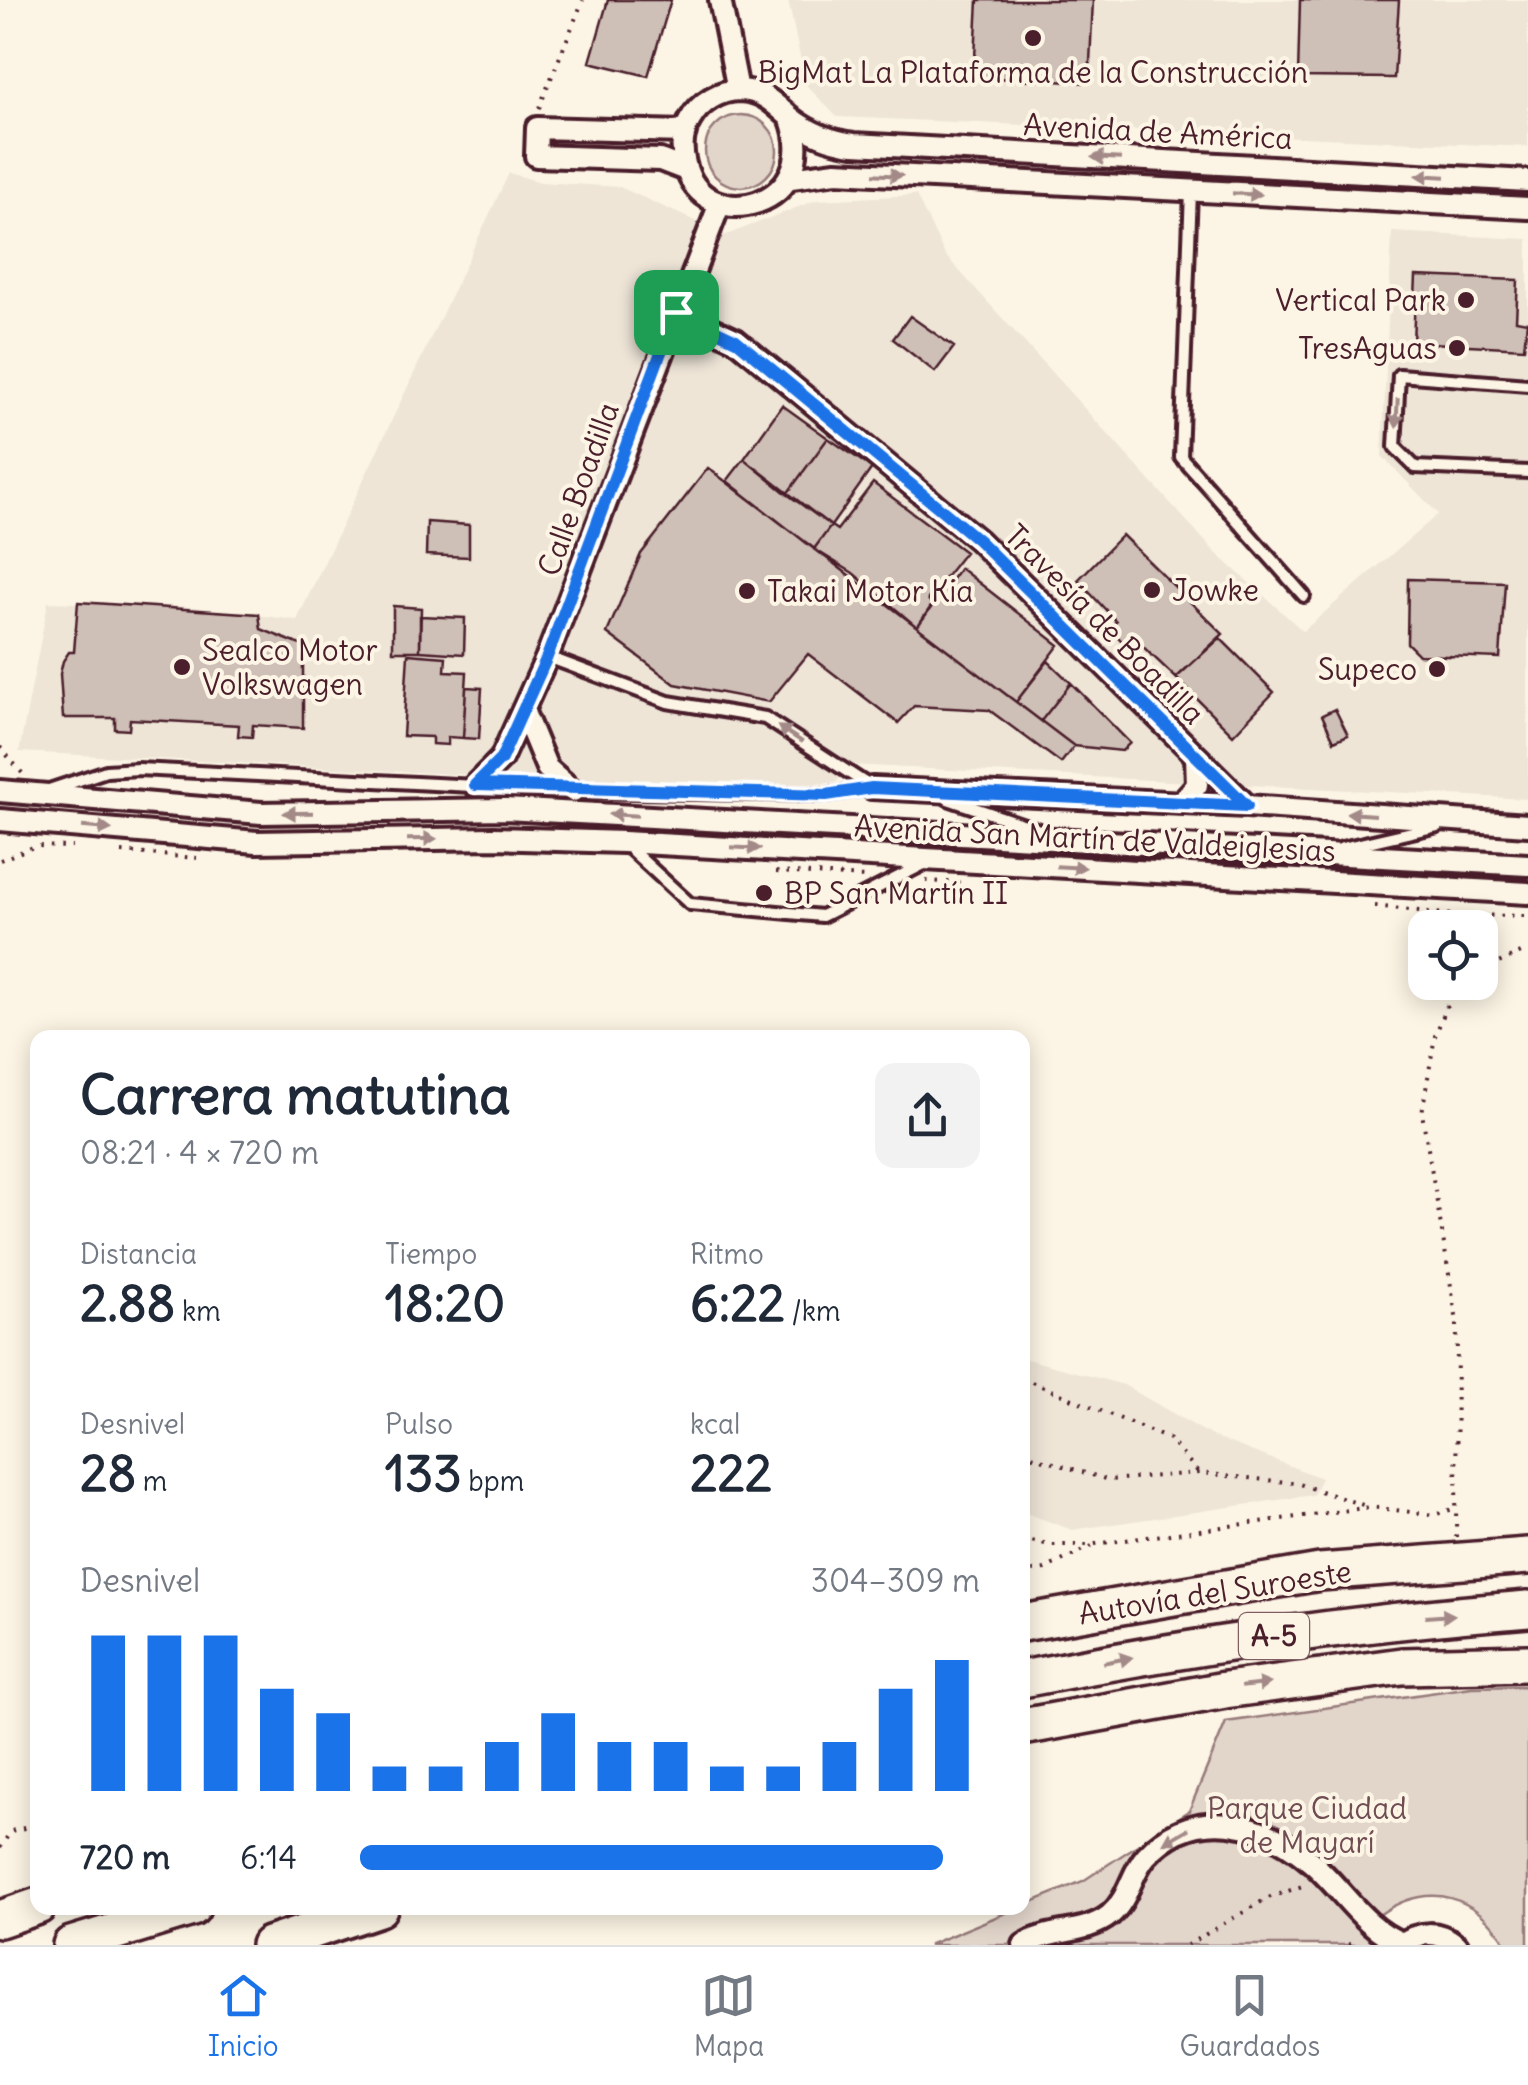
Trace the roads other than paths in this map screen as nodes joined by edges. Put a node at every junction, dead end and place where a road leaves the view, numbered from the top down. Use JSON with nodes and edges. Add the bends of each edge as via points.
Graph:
{"nodes":[{"id":1,"x":720,"y":0,"type":"edge"},
{"id":2,"x":738,"y":90,"type":"junction"},
{"id":3,"x":790,"y":118,"type":"junction"},
{"id":4,"x":685,"y":132,"type":"junction"},
{"id":5,"x":686,"y":170,"type":"junction"},
{"id":6,"x":791,"y":178,"type":"junction"},
{"id":7,"x":1528,"y":182,"type":"edge"},
{"id":8,"x":1192,"y":191,"type":"junction"},
{"id":9,"x":720,"y":203,"type":"junction"},
{"id":10,"x":1528,"y":208,"type":"edge"},
{"id":11,"x":676,"y":312,"type":"junction"},
{"id":12,"x":1528,"y":385,"type":"edge"},
{"id":13,"x":1528,"y":472,"type":"edge"},
{"id":14,"x":1304,"y":596,"type":"dead end"},
{"id":15,"x":547,"y":657,"type":"junction"},
{"id":16,"x":523,"y":710,"type":"junction"},
{"id":17,"x":1196,"y":756,"type":"junction"},
{"id":18,"x":475,"y":785,"type":"junction"},
{"id":19,"x":872,"y":788,"type":"junction"},
{"id":20,"x":924,"y":790,"type":"junction"},
{"id":21,"x":0,"y":791,"type":"edge"},
{"id":22,"x":573,"y":791,"type":"junction"},
{"id":23,"x":38,"y":793,"type":"junction"},
{"id":24,"x":1181,"y":802,"type":"junction"},
{"id":25,"x":1247,"y":806,"type":"junction"},
{"id":26,"x":0,"y":820,"type":"edge"},
{"id":27,"x":1458,"y":821,"type":"junction"},
{"id":28,"x":1528,"y":825,"type":"edge"},
{"id":29,"x":1065,"y":838,"type":"junction"},
{"id":30,"x":622,"y":842,"type":"junction"},
{"id":31,"x":1314,"y":854,"type":"junction"},
{"id":32,"x":935,"y":859,"type":"junction"},
{"id":33,"x":1528,"y":865,"type":"edge"},
{"id":34,"x":1528,"y":893,"type":"edge"},
{"id":35,"x":1528,"y":1556,"type":"edge"},
{"id":36,"x":1528,"y":1609,"type":"edge"},
{"id":37,"x":1030,"y":1621,"type":"edge"},
{"id":38,"x":1528,"y":1664,"type":"edge"},
{"id":39,"x":1030,"y":1677,"type":"edge"},
{"id":40,"x":1030,"y":1726,"type":"edge"},
{"id":41,"x":30,"y":1886,"type":"edge"},
{"id":42,"x":0,"y":1895,"type":"edge"},
{"id":43,"x":30,"y":1909,"type":"edge"},
{"id":44,"x":167,"y":1915,"type":"edge"},
{"id":45,"x":358,"y":1915,"type":"edge"},
{"id":46,"x":0,"y":1920,"type":"edge"},
{"id":47,"x":142,"y":1922,"type":"junction"},
{"id":48,"x":1401,"y":1944,"type":"edge"},
{"id":49,"x":71,"y":1945,"type":"edge"},
{"id":50,"x":88,"y":1945,"type":"edge"},
{"id":51,"x":269,"y":1945,"type":"edge"},
{"id":52,"x":1024,"y":1945,"type":"edge"},
{"id":53,"x":1457,"y":1945,"type":"edge"}],
"edges":[{"from":1,"to":2,"type":"street"},
{"from":2,"to":3,"type":"street","via":[[776,102]]},
{"from":2,"to":4,"type":"street","via":[[699,107]]},
{"from":3,"to":6,"type":"street","via":[[798,137]]},
{"from":7,"to":3,"type":"street","name":"Avenida de América","one_way":true,"via":[[854,144],[815,134]]},
{"from":4,"to":5,"type":"street"},
{"from":4,"to":5,"type":"street","via":[[538,128],[536,156],[660,160]]},
{"from":5,"to":9,"type":"street"},
{"from":6,"to":8,"type":"street","name":"Avenida de América","one_way":true,"via":[[836,172]]},
{"from":6,"to":9,"type":"street","via":[[752,205]]},
{"from":8,"to":10,"type":"street","name":"Avenida de América","one_way":true},
{"from":8,"to":14,"type":"lane","via":[[1182,457]]},
{"from":9,"to":11,"type":"street","name":"Calle Boadilla"},
{"from":11,"to":15,"type":"street","name":"Calle Boadilla"},
{"from":11,"to":17,"type":"street","name":"Travesía de Boadilla","via":[[736,340],[978,540]]},
{"from":12,"to":13,"type":"lane","one_way":true,"via":[[1399,375],[1395,447],[1415,467]]},
{"from":15,"to":16,"type":"street","name":"Calle Boadilla"},
{"from":19,"to":15,"type":"lane","one_way":true,"via":[[766,718],[668,702]]},
{"from":16,"to":18,"type":"street","name":"Calle Boadilla","via":[[501,759]]},
{"from":16,"to":22,"type":"street","via":[[547,768]]},
{"from":17,"to":24,"type":"street","via":[[1196,785]]},
{"from":17,"to":25,"type":"street","name":"Travesía de Boadilla"},
{"from":18,"to":22,"type":"lane"},
{"from":18,"to":23,"type":"lane","via":[[138,769]]},
{"from":19,"to":20,"type":"street"},
{"from":19,"to":22,"type":"lane","via":[[826,795]]},
{"from":20,"to":24,"type":"street"},
{"from":20,"to":29,"type":"lane"},
{"from":21,"to":23,"type":"street","name":"Avenida San Martín de Valdeiglesias"},
{"from":29,"to":23,"type":"street","name":"Avenida San Martín de Valdeiglesias","one_way":true,"via":[[506,809],[261,813]]},
{"from":24,"to":25,"type":"street"},
{"from":27,"to":25,"type":"street","one_way":true},
{"from":26,"to":30,"type":"street","name":"Avenida San Martín de Valdeiglesias","one_way":true,"via":[[257,842]]},
{"from":27,"to":28,"type":"street"},
{"from":27,"to":31,"type":"lane"},
{"from":29,"to":31,"type":"street","name":"Avenida San Martín de Valdeiglesias"},
{"from":30,"to":32,"type":"street","name":"Avenida San Martín de Valdeiglesias","one_way":true},
{"from":30,"to":32,"type":"lane","via":[[690,904],[822,916]]},
{"from":31,"to":33,"type":"street","name":"Avenida San Martín de Valdeiglesias"},
{"from":32,"to":34,"type":"street","name":"Avenida San Martín de Valdeiglesias","one_way":true},
{"from":35,"to":37,"type":"highway","name":"Autovía del Suroeste","number":"A-5","via":[[1320,1572]]},
{"from":39,"to":36,"type":"highway","name":"Autovía del Suroeste","number":"A-5","one_way":true,"via":[[1393,1620]]},
{"from":40,"to":38,"type":"highway","one_way":true,"via":[[1402,1666]]},
{"from":41,"to":42,"type":"highway"},
{"from":43,"to":46,"type":"highway"},
{"from":44,"to":47,"type":"highway"},
{"from":45,"to":51,"type":"highway"},
{"from":47,"to":49,"type":"highway"},
{"from":47,"to":50,"type":"highway"},
{"from":48,"to":52,"type":"street","one_way":true,"via":[[1370,1924],[1277,1837],[1204,1821],[1145,1857],[1109,1916]]},
{"from":48,"to":53,"type":"street","via":[[1425,1933]]}]}
